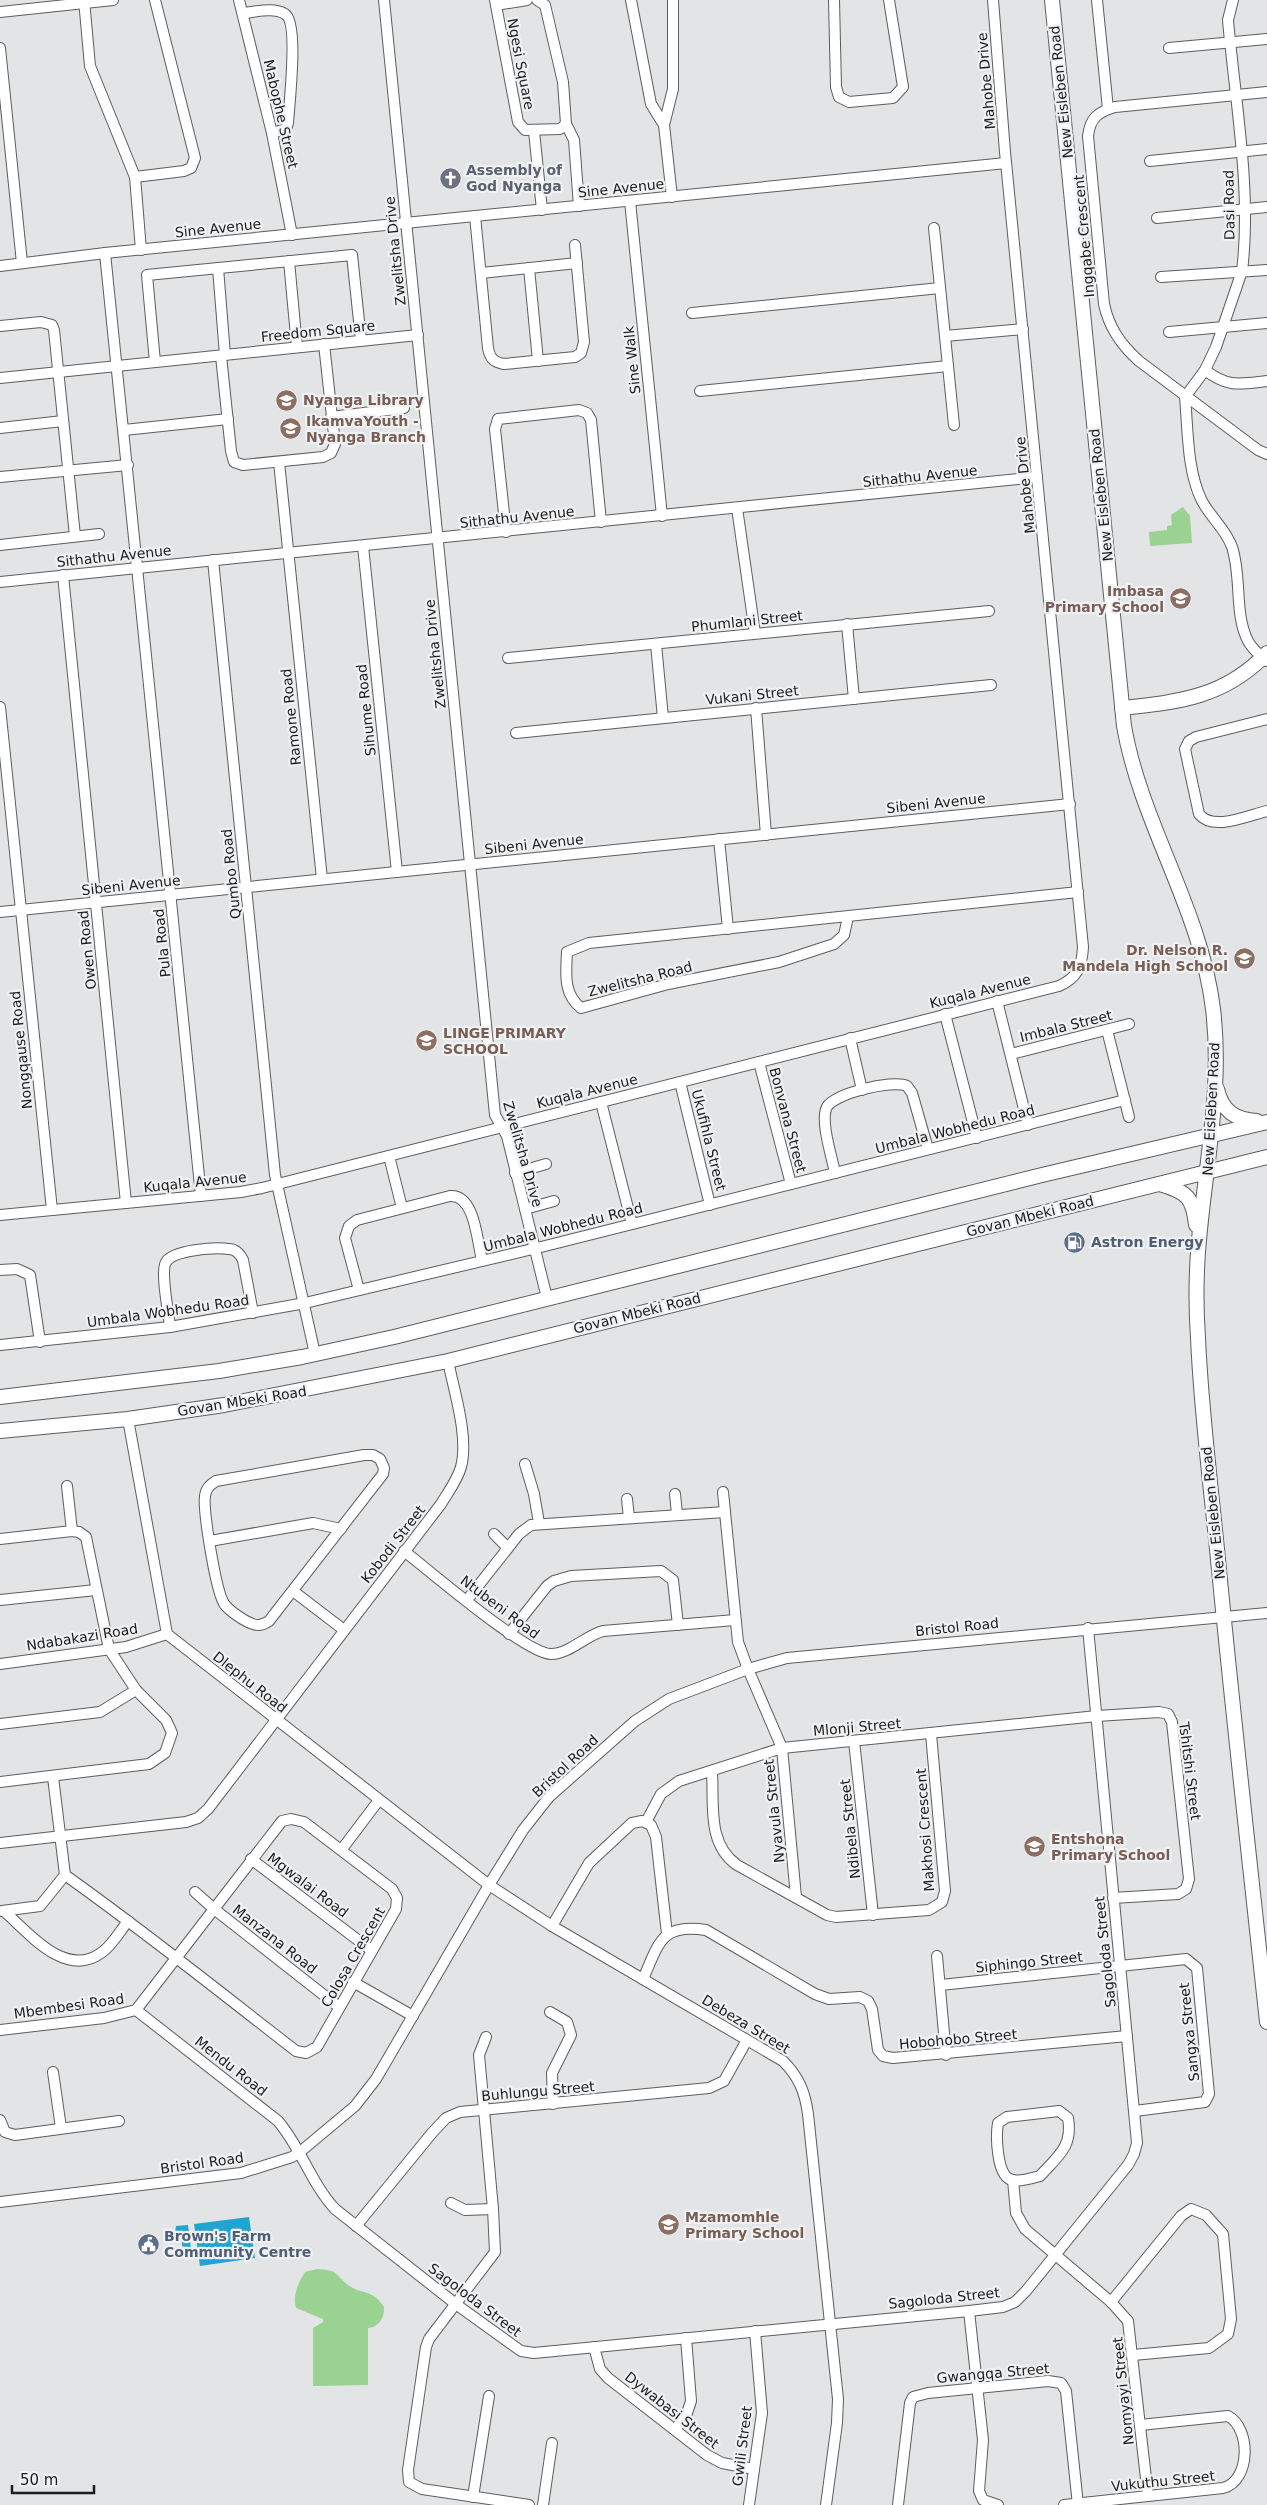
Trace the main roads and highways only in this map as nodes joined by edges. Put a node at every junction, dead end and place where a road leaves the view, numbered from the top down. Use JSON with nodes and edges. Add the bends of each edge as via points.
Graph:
{"nodes":[{"id":1,"x":1052,"y":0,"type":"edge"},
{"id":2,"x":1266,"y":658,"type":"edge"},
{"id":3,"x":1122,"y":708,"type":"junction"},
{"id":4,"x":1216,"y":1081,"type":"junction"},
{"id":5,"x":1267,"y":1122,"type":"edge"},
{"id":6,"x":1212,"y":1135,"type":"junction"},
{"id":7,"x":1267,"y":1156,"type":"edge"},
{"id":8,"x":1208,"y":1171,"type":"junction"},
{"id":9,"x":1158,"y":1184,"type":"junction"},
{"id":10,"x":1198,"y":1251,"type":"junction"},
{"id":11,"x":0,"y":1397,"type":"edge"},
{"id":12,"x":0,"y":1431,"type":"edge"},
{"id":13,"x":1267,"y":2022,"type":"edge"}],
"edges":[{"from":1,"to":3,"type":"main road","name":"New Eisleben Road"},
{"from":2,"to":3,"type":"main road","via":[[1229,684],[1201,696]]},
{"from":3,"to":4,"type":"main road","name":"New Eisleben Road","via":[[1132,763],[1202,952],[1213,1008]]},
{"from":4,"to":5,"type":"main road","via":[[1222,1103],[1231,1114]]},
{"from":4,"to":6,"type":"main road","name":"New Eisleben Road"},
{"from":5,"to":6,"type":"main road"},
{"from":6,"to":8,"type":"main road","name":"New Eisleben Road"},
{"from":6,"to":11,"type":"main road","via":[[316,1354],[170,1378]]},
{"from":7,"to":8,"type":"main road","name":"Govan Mbeki Road"},
{"from":8,"to":9,"type":"main road","name":"Govan Mbeki Road"},
{"from":8,"to":10,"type":"main road","name":"New Eisleben Road"},
{"from":9,"to":10,"type":"main road","via":[[1175,1188],[1191,1201]]},
{"from":9,"to":12,"type":"main road","name":"Govan Mbeki Road","via":[[448,1360],[268,1398],[128,1419]]},
{"from":10,"to":13,"type":"main road","name":"New Eisleben Road","via":[[1199,1368]]}]}
